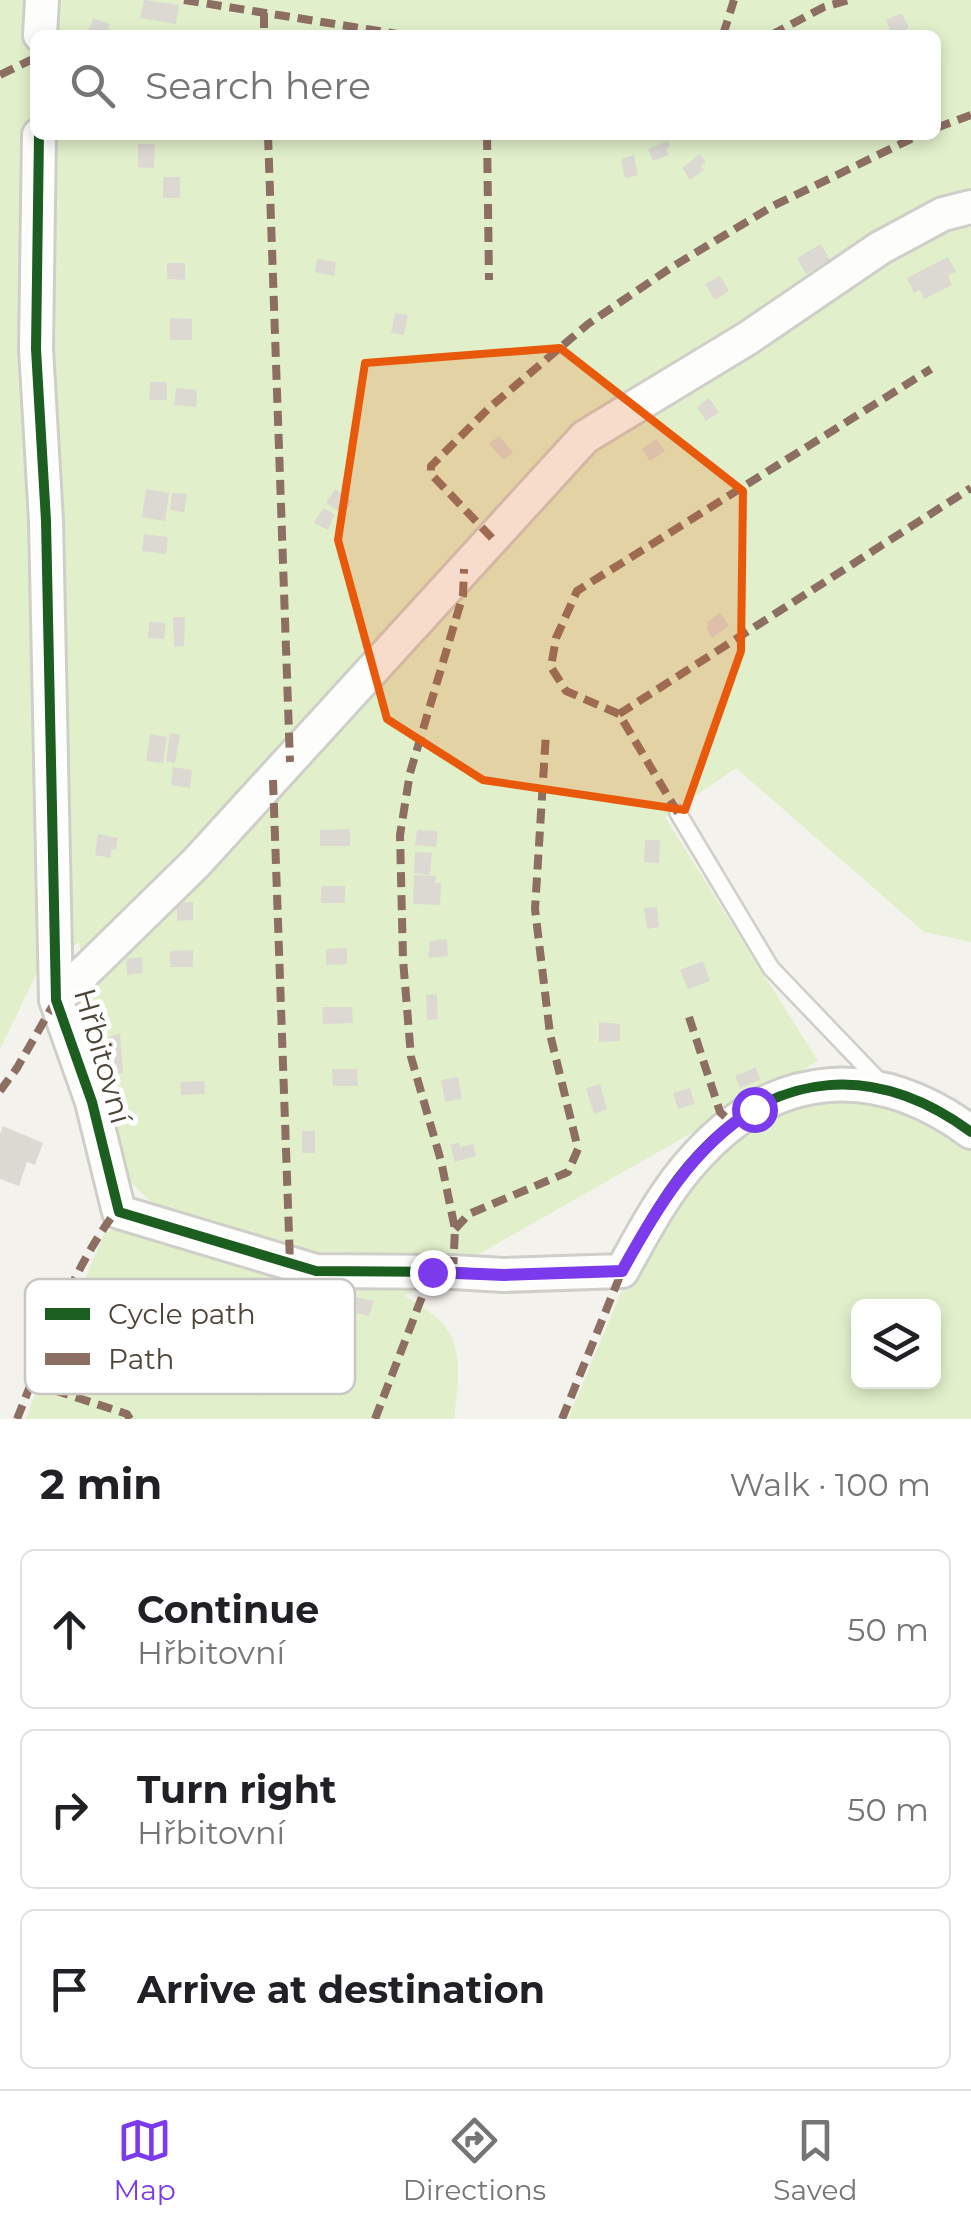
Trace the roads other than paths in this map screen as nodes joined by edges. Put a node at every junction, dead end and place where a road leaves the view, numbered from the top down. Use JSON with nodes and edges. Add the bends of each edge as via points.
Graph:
{"nodes":[{"id":1,"x":42,"y":0,"type":"edge"},
{"id":2,"x":40,"y":30,"type":"edge"},
{"id":3,"x":39,"y":140,"type":"edge"},
{"id":4,"x":971,"y":207,"type":"edge"},
{"id":5,"x":678,"y":813,"type":"dead end"},
{"id":6,"x":56,"y":1000,"type":"junction"},
{"id":7,"x":886,"y":1088,"type":"junction"},
{"id":8,"x":971,"y":1132,"type":"edge"}],
"edges":[{"from":1,"to":2,"type":"street"},
{"from":3,"to":6,"type":"street","name":"Hřbitovní","via":[[36,349]]},
{"from":4,"to":6,"type":"street","via":[[943,214],[880,248],[585,438],[196,863]]},
{"from":5,"to":7,"type":"lane","via":[[771,968]]},
{"from":6,"to":7,"type":"street","name":"Hřbitovní","via":[[92,1102],[119,1212],[316,1271],[622,1271],[665,1198],[732,1123],[812,1087]]},
{"from":7,"to":8,"type":"street","name":"Hřbitovní"}]}
